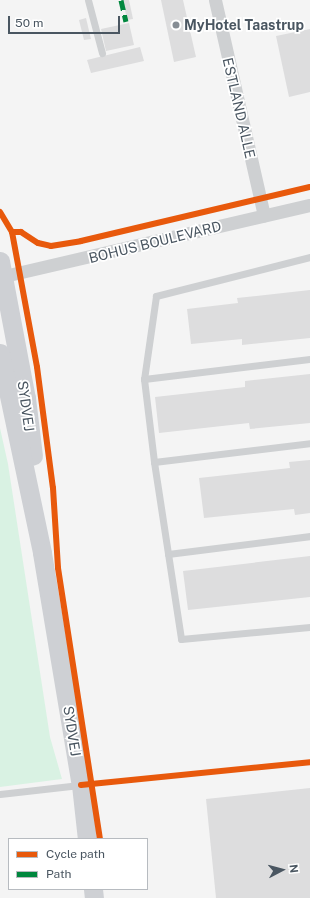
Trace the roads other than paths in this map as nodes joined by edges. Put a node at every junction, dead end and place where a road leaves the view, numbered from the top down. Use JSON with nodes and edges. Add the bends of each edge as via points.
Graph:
{"nodes":[{"id":1,"x":88,"y":0,"type":"edge"},
{"id":2,"x":215,"y":0,"type":"edge"},
{"id":3,"x":102,"y":53,"type":"dead end"},
{"id":4,"x":310,"y":205,"type":"edge"},
{"id":5,"x":264,"y":215,"type":"junction"},
{"id":6,"x":310,"y":257,"type":"edge"},
{"id":7,"x":1,"y":272,"type":"edge"},
{"id":8,"x":0,"y":353,"type":"edge"},
{"id":9,"x":310,"y":359,"type":"edge"},
{"id":10,"x":144,"y":379,"type":"junction"},
{"id":11,"x":310,"y":443,"type":"edge"},
{"id":12,"x":154,"y":462,"type":"junction"},
{"id":13,"x":310,"y":536,"type":"edge"},
{"id":14,"x":42,"y":553,"type":"junction"},
{"id":15,"x":168,"y":554,"type":"junction"},
{"id":16,"x":310,"y":627,"type":"edge"},
{"id":17,"x":81,"y":785,"type":"junction"},
{"id":18,"x":0,"y":794,"type":"edge"},
{"id":19,"x":87,"y":838,"type":"edge"}],
"edges":[{"from":1,"to":3,"type":"lane"},
{"from":2,"to":5,"type":"street","name":"ESTLAND ALLE"},
{"from":4,"to":5,"type":"street","name":"BOHUS BOULEVARD"},
{"from":5,"to":7,"type":"street","name":"BOHUS BOULEVARD","via":[[99,256]]},
{"from":6,"to":10,"type":"lane","via":[[156,296]]},
{"from":7,"to":14,"type":"main road","name":"SYDVEJ","via":[[26,398]]},
{"from":8,"to":14,"type":"main road","name":"SYDVEJ"},
{"from":9,"to":10,"type":"lane"},
{"from":10,"to":12,"type":"lane"},
{"from":11,"to":12,"type":"lane"},
{"from":12,"to":15,"type":"lane"},
{"from":13,"to":15,"type":"lane"},
{"from":14,"to":17,"type":"main road","name":"SYDVEJ"},
{"from":15,"to":16,"type":"lane","via":[[181,639]]},
{"from":17,"to":18,"type":"lane"},
{"from":17,"to":19,"type":"main road","name":"SYDVEJ"}]}
